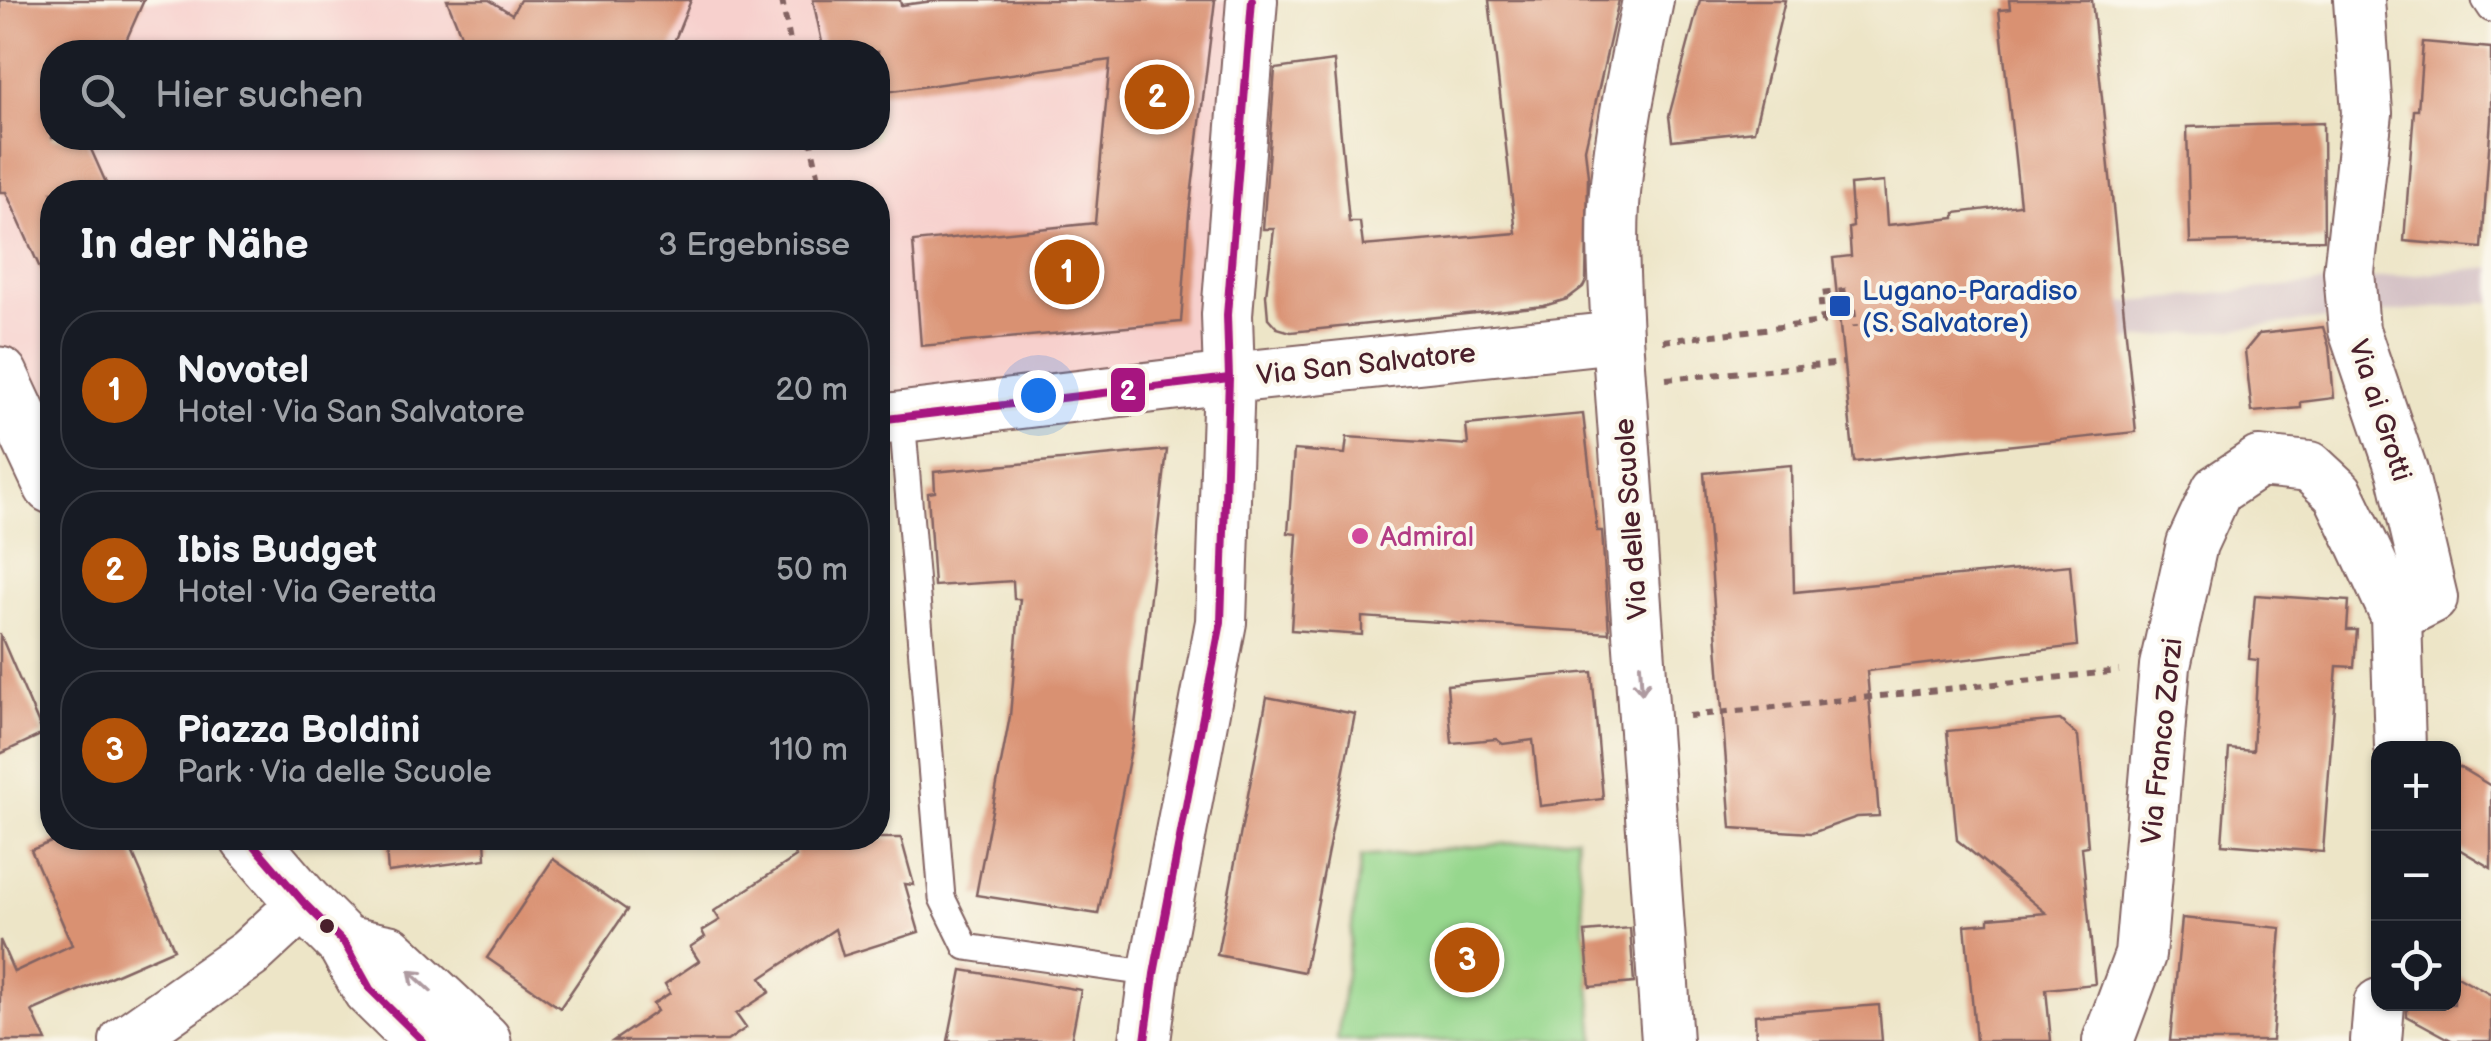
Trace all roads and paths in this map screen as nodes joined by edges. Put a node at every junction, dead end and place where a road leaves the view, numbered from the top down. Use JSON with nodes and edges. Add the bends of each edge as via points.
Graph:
{"nodes":[{"id":1,"x":782,"y":0,"type":"edge"},
{"id":2,"x":1252,"y":0,"type":"edge"},
{"id":3,"x":1648,"y":0,"type":"edge"},
{"id":4,"x":2359,"y":0,"type":"edge"},
{"id":5,"x":2484,"y":0,"type":"edge"},
{"id":6,"x":2491,"y":9,"type":"edge"},
{"id":7,"x":790,"y":40,"type":"edge"},
{"id":8,"x":813,"y":150,"type":"edge"},
{"id":9,"x":819,"y":180,"type":"edge"},
{"id":10,"x":1855,"y":328,"type":"dead end"},
{"id":11,"x":1617,"y":337,"type":"junction"},
{"id":12,"x":1844,"y":363,"type":"dead end"},
{"id":13,"x":0,"y":375,"type":"edge"},
{"id":14,"x":1658,"y":376,"type":"dead end"},
{"id":15,"x":1229,"y":378,"type":"junction"},
{"id":16,"x":890,"y":418,"type":"edge"},
{"id":17,"x":40,"y":460,"type":"edge"},
{"id":18,"x":2396,"y":616,"type":"junction"},
{"id":19,"x":2165,"y":666,"type":"junction"},
{"id":20,"x":1644,"y":720,"type":"junction"},
{"id":21,"x":2400,"y":741,"type":"edge"},
{"id":22,"x":258,"y":850,"type":"edge"},
{"id":23,"x":304,"y":904,"type":"junction"},
{"id":24,"x":345,"y":944,"type":"junction"},
{"id":25,"x":1154,"y":974,"type":"junction"},
{"id":26,"x":2379,"y":1011,"type":"edge"},
{"id":27,"x":125,"y":1041,"type":"edge"},
{"id":28,"x":423,"y":1041,"type":"edge"},
{"id":29,"x":483,"y":1041,"type":"edge"},
{"id":30,"x":1145,"y":1041,"type":"edge"},
{"id":31,"x":1667,"y":1041,"type":"edge"},
{"id":32,"x":2108,"y":1041,"type":"edge"},
{"id":33,"x":2376,"y":1041,"type":"edge"}],
"edges":[{"from":1,"to":7,"type":"path"},
{"from":2,"to":15,"type":"street","via":[[1227,314]]},
{"from":3,"to":11,"type":"street","name":"Via delle Scuole","via":[[1615,186]]},
{"from":4,"to":18,"type":"street","name":"Via ai Grotti","via":[[2367,113],[2349,272],[2354,330],[2402,471],[2432,598]]},
{"from":5,"to":6,"type":"lane"},
{"from":8,"to":9,"type":"path"},
{"from":10,"to":11,"type":"path","via":[[1850,290],[1820,294],[1823,322],[1665,341]]},
{"from":11,"to":15,"type":"street","name":"Via San Salvatore"},
{"from":11,"to":20,"type":"street","name":"Via delle Scuole","one_way":true},
{"from":12,"to":14,"type":"path"},
{"from":13,"to":17,"type":"main road"},
{"from":15,"to":16,"type":"street","name":"Via San Salvatore"},
{"from":15,"to":25,"type":"street","via":[[1221,622]]},
{"from":16,"to":25,"type":"lane","via":[[942,898],[966,948]]},
{"from":18,"to":19,"type":"street","name":"Via Franco Zorzi","via":[[2338,493],[2310,467],[2259,462],[2218,490],[2192,544]]},
{"from":18,"to":21,"type":"street","name":"Via Franco Zorzi"},
{"from":19,"to":20,"type":"path"},
{"from":19,"to":32,"type":"street","name":"Via Franco Zorzi","via":[[2140,955]]},
{"from":20,"to":31,"type":"street","name":"Via delle Scuole"},
{"from":22,"to":23,"type":"main road"},
{"from":23,"to":24,"type":"main road"},
{"from":23,"to":27,"type":"street","via":[[249,954]]},
{"from":24,"to":28,"type":"main road","via":[[370,989]]},
{"from":29,"to":24,"type":"main road","one_way":true,"via":[[390,953]]},
{"from":25,"to":30,"type":"street"},
{"from":26,"to":33,"type":"street"}]}
